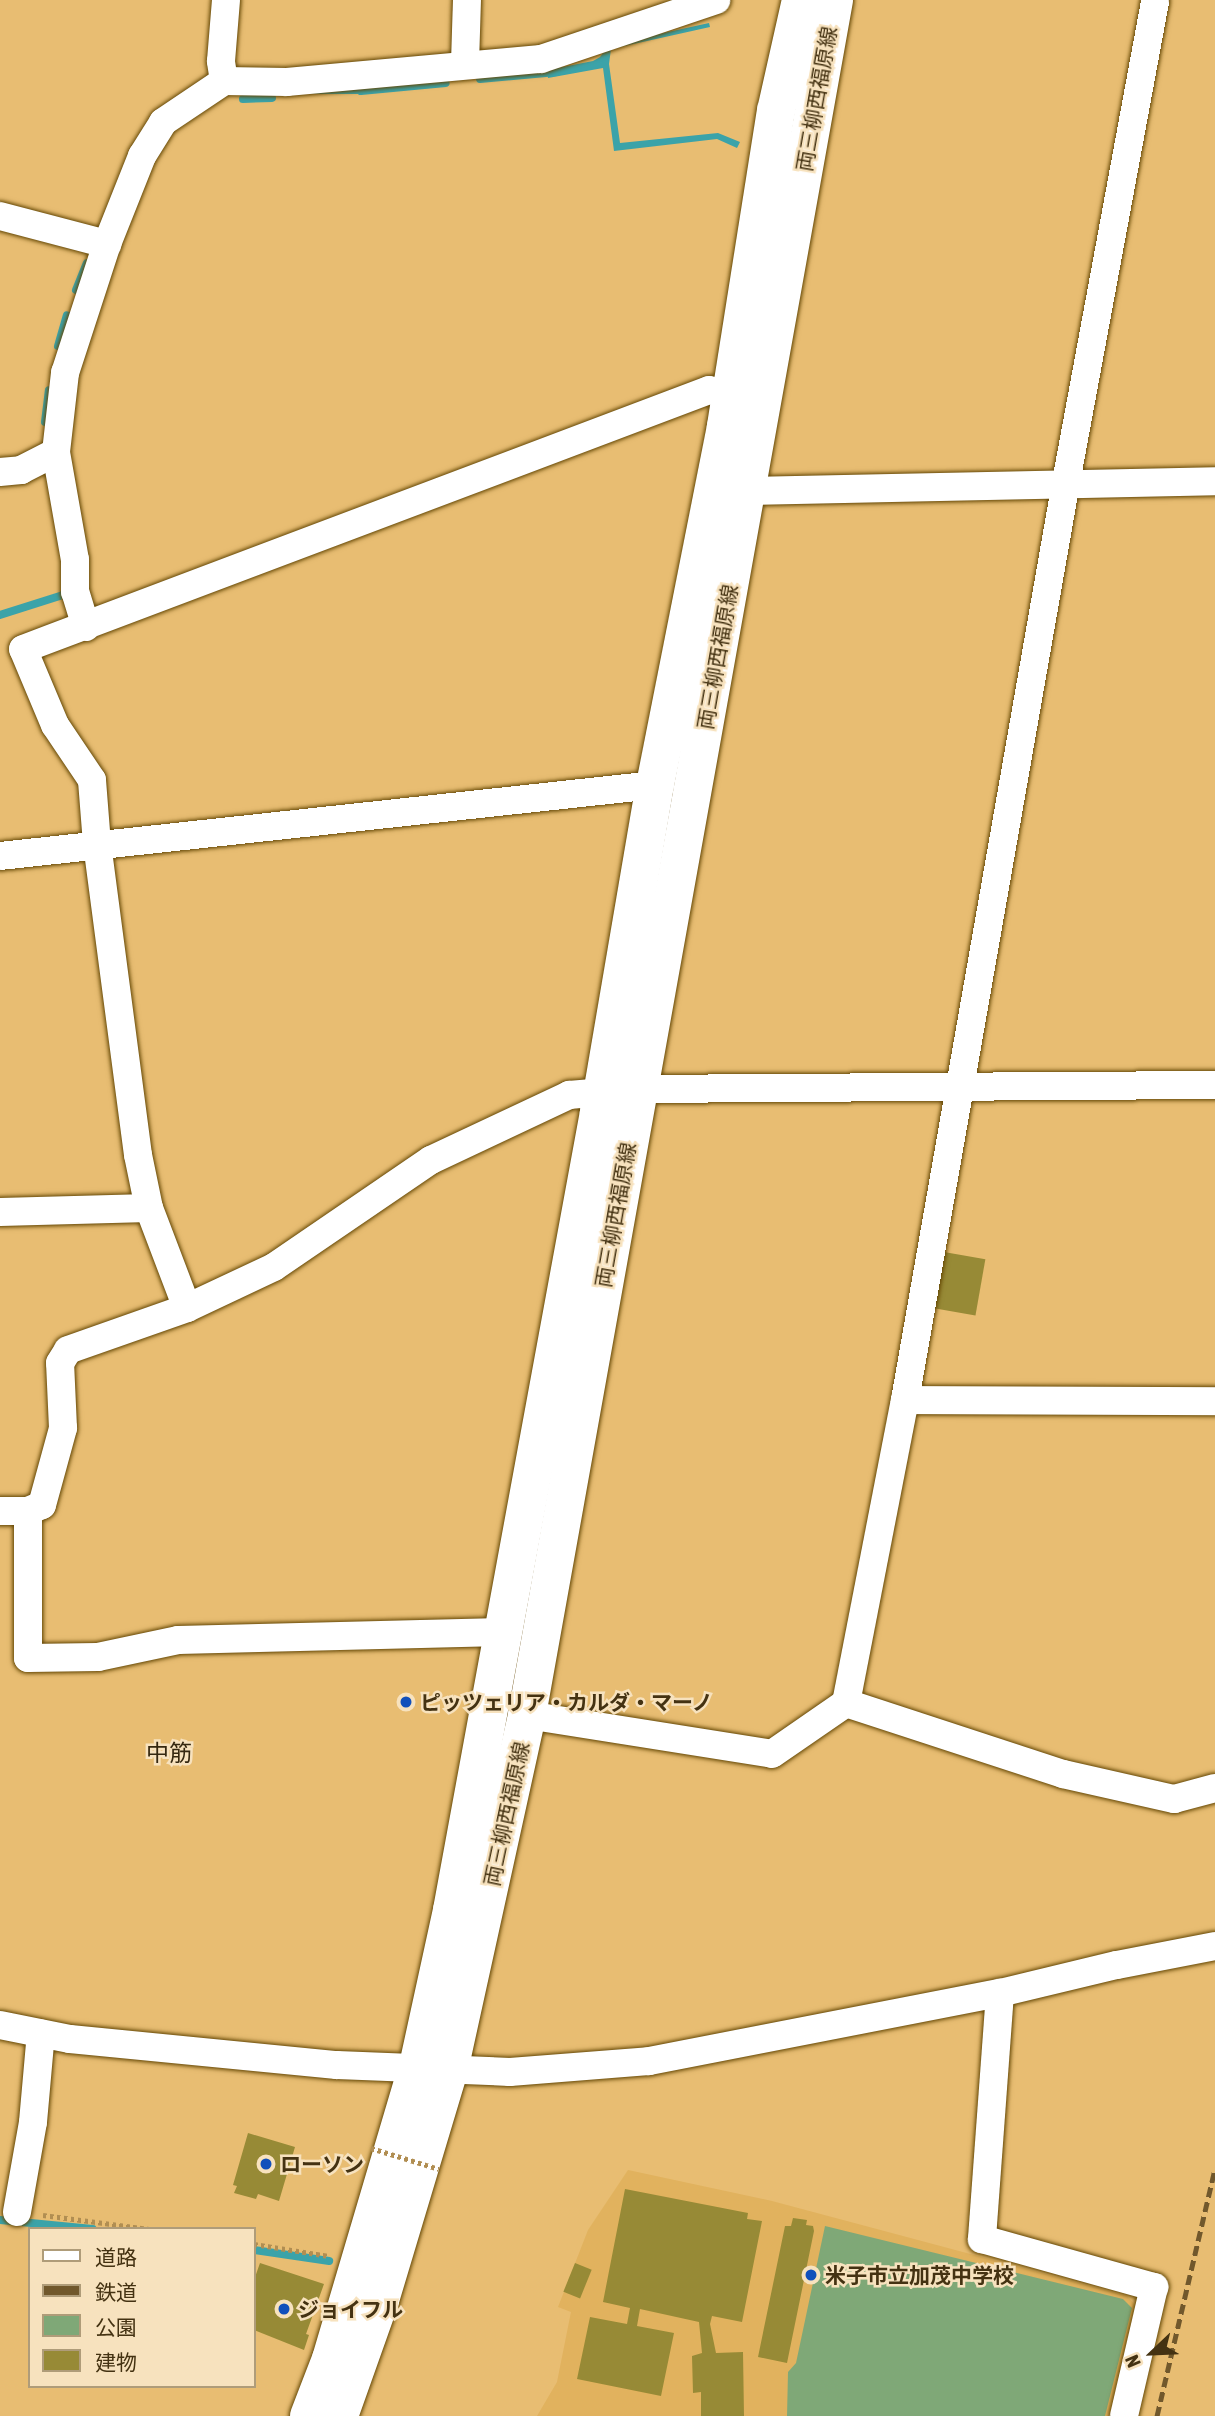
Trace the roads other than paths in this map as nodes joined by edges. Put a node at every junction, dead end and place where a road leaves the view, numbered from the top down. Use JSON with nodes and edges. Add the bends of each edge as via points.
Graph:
{"nodes":[{"id":1,"x":226,"y":0,"type":"edge"},
{"id":2,"x":467,"y":0,"type":"edge"},
{"id":3,"x":716,"y":0,"type":"edge"},
{"id":4,"x":801,"y":0,"type":"edge"},
{"id":5,"x":834,"y":0,"type":"edge"},
{"id":6,"x":1155,"y":0,"type":"edge"},
{"id":7,"x":465,"y":63,"type":"junction"},
{"id":8,"x":224,"y":81,"type":"junction"},
{"id":9,"x":0,"y":216,"type":"edge"},
{"id":10,"x":107,"y":244,"type":"junction"},
{"id":11,"x":746,"y":401,"type":"junction"},
{"id":12,"x":47,"y":457,"type":"junction"},
{"id":13,"x":0,"y":472,"type":"edge"},
{"id":14,"x":1215,"y":481,"type":"edge"},
{"id":15,"x":1066,"y":482,"type":"junction"},
{"id":16,"x":731,"y":488,"type":"junction"},
{"id":17,"x":86,"y":627,"type":"junction"},
{"id":18,"x":655,"y":785,"type":"junction"},
{"id":19,"x":97,"y":844,"type":"junction"},
{"id":20,"x":0,"y":856,"type":"edge"},
{"id":21,"x":1215,"y":1085,"type":"edge"},
{"id":22,"x":959,"y":1088,"type":"junction"},
{"id":23,"x":620,"y":1091,"type":"junction"},
{"id":24,"x":149,"y":1208,"type":"junction"},
{"id":25,"x":0,"y":1212,"type":"edge"},
{"id":26,"x":187,"y":1308,"type":"junction"},
{"id":27,"x":905,"y":1400,"type":"junction"},
{"id":28,"x":1215,"y":1401,"type":"edge"},
{"id":29,"x":0,"y":1511,"type":"edge"},
{"id":30,"x":28,"y":1511,"type":"junction"},
{"id":31,"x":502,"y":1632,"type":"junction"},
{"id":32,"x":846,"y":1703,"type":"junction"},
{"id":33,"x":527,"y":1715,"type":"junction"},
{"id":34,"x":1215,"y":1788,"type":"edge"},
{"id":35,"x":1215,"y":1946,"type":"edge"},
{"id":36,"x":1000,"y":1993,"type":"junction"},
{"id":37,"x":0,"y":2025,"type":"edge"},
{"id":38,"x":41,"y":2033,"type":"junction"},
{"id":39,"x":434,"y":2068,"type":"junction"},
{"id":40,"x":18,"y":2212,"type":"road end"},
{"id":41,"x":309,"y":2416,"type":"edge"},
{"id":42,"x":339,"y":2416,"type":"edge"},
{"id":43,"x":1124,"y":2416,"type":"edge"}],
"edges":[{"from":1,"to":8,"type":"street"},
{"from":2,"to":7,"type":"street"},
{"from":3,"to":7,"type":"street","via":[[541,59]]},
{"from":4,"to":11,"type":"main road","name":"両三柳西福原線","via":[[776,111]]},
{"from":5,"to":11,"type":"main road","name":"両三柳西福原線"},
{"from":6,"to":15,"type":"street"},
{"from":7,"to":8,"type":"street","via":[[287,82]]},
{"from":8,"to":10,"type":"street","via":[[163,122],[142,156]]},
{"from":9,"to":10,"type":"street"},
{"from":10,"to":12,"type":"street","via":[[65,373]]},
{"from":11,"to":16,"type":"main road","name":"両三柳西福原線"},
{"from":11,"to":17,"type":"street","via":[[709,390]]},
{"from":12,"to":13,"type":"street","via":[[21,470]]},
{"from":12,"to":17,"type":"street","via":[[75,560],[75,592]]},
{"from":14,"to":15,"type":"street"},
{"from":15,"to":16,"type":"street"},
{"from":15,"to":22,"type":"street"},
{"from":16,"to":18,"type":"main road","name":"両三柳西福原線"},
{"from":16,"to":23,"type":"main road","name":"両三柳西福原線"},
{"from":17,"to":19,"type":"street","via":[[23,649],[55,725],[92,780]]},
{"from":18,"to":19,"type":"street"},
{"from":18,"to":23,"type":"main road","name":"両三柳西福原線"},
{"from":19,"to":20,"type":"street"},
{"from":19,"to":24,"type":"street"},
{"from":21,"to":22,"type":"street"},
{"from":22,"to":23,"type":"street"},
{"from":22,"to":27,"type":"street"},
{"from":23,"to":26,"type":"street","via":[[569,1095],[431,1160],[274,1267]]},
{"from":23,"to":31,"type":"main road","name":"両三柳西福原線"},
{"from":23,"to":33,"type":"main road","name":"両三柳西福原線"},
{"from":24,"to":25,"type":"street"},
{"from":24,"to":26,"type":"street"},
{"from":26,"to":30,"type":"street","via":[[68,1350],[60,1363],[63,1428],[42,1505]]},
{"from":27,"to":28,"type":"street"},
{"from":27,"to":32,"type":"street"},
{"from":29,"to":30,"type":"street"},
{"from":30,"to":31,"type":"street","via":[[28,1658],[98,1657],[178,1640]]},
{"from":31,"to":39,"type":"main road","name":"両三柳西福原線","via":[[452,1910]]},
{"from":32,"to":33,"type":"street","via":[[772,1754]]},
{"from":32,"to":34,"type":"street","via":[[1063,1774],[1174,1799]]},
{"from":33,"to":39,"type":"main road","name":"両三柳西福原線"},
{"from":35,"to":36,"type":"street"},
{"from":36,"to":39,"type":"street","via":[[649,2061],[510,2072]]},
{"from":36,"to":43,"type":"street","via":[[982,2239],[1154,2287]]},
{"from":37,"to":38,"type":"street"},
{"from":38,"to":39,"type":"street","via":[[337,2065]]},
{"from":38,"to":40,"type":"street"},
{"from":39,"to":41,"type":"main road","name":"両三柳西福原線"},
{"from":39,"to":42,"type":"main road","name":"両三柳西福原線","via":[[380,2300]]}]}
